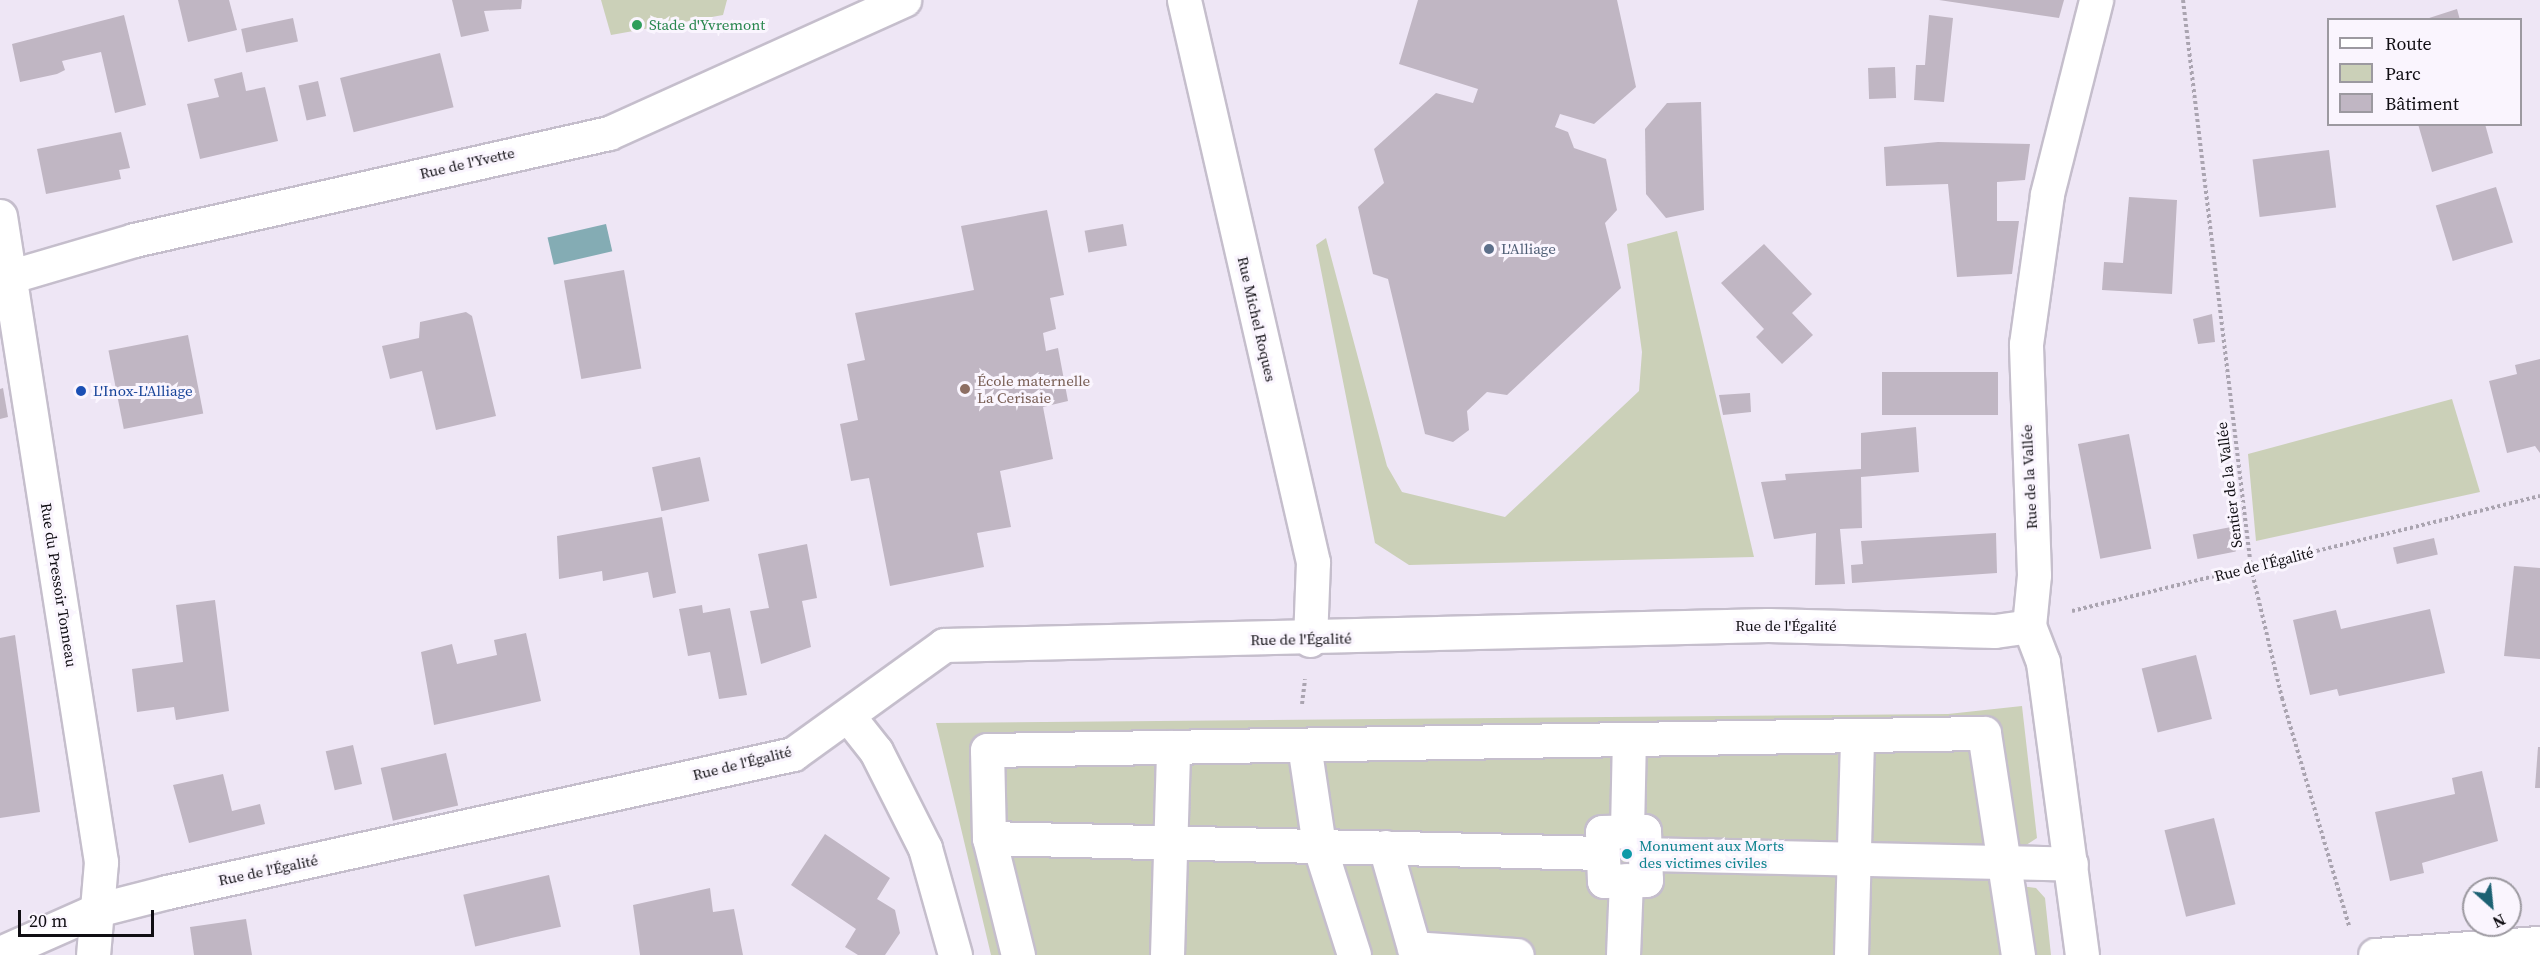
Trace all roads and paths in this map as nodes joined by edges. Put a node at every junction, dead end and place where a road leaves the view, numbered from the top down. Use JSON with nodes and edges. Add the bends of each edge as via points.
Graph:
{"nodes":[{"id":1,"x":904,"y":0,"type":"edge"},
{"id":2,"x":1184,"y":0,"type":"edge"},
{"id":3,"x":2096,"y":0,"type":"edge"},
{"id":4,"x":2183,"y":0,"type":"edge"},
{"id":5,"x":0,"y":216,"type":"edge"},
{"id":6,"x":12,"y":276,"type":"junction"},
{"id":7,"x":2540,"y":496,"type":"edge"},
{"id":8,"x":2251,"y":568,"type":"junction"},
{"id":9,"x":2029,"y":626,"type":"junction"},
{"id":10,"x":1310,"y":640,"type":"junction"},
{"id":11,"x":849,"y":717,"type":"junction"},
{"id":12,"x":1857,"y":736,"type":"junction"},
{"id":13,"x":1629,"y":739,"type":"junction"},
{"id":14,"x":1304,"y":745,"type":"junction"},
{"id":15,"x":1173,"y":747,"type":"junction"},
{"id":16,"x":988,"y":838,"type":"junction"},
{"id":17,"x":1170,"y":842,"type":"junction"},
{"id":18,"x":1636,"y":842,"type":"junction"},
{"id":19,"x":1319,"y":845,"type":"junction"},
{"id":20,"x":1385,"y":847,"type":"junction"},
{"id":21,"x":1603,"y":853,"type":"junction"},
{"id":22,"x":1854,"y":859,"type":"junction"},
{"id":23,"x":2005,"y":862,"type":"junction"},
{"id":24,"x":2071,"y":864,"type":"junction"},
{"id":25,"x":1626,"y":880,"type":"junction"},
{"id":26,"x":97,"y":910,"type":"junction"},
{"id":27,"x":2351,"y":933,"type":"dead end"},
{"id":28,"x":2540,"y":943,"type":"edge"},
{"id":29,"x":0,"y":953,"type":"edge"},
{"id":30,"x":93,"y":955,"type":"edge"},
{"id":31,"x":955,"y":955,"type":"edge"},
{"id":32,"x":1018,"y":955,"type":"edge"},
{"id":33,"x":1167,"y":955,"type":"edge"},
{"id":34,"x":1354,"y":955,"type":"edge"},
{"id":35,"x":1517,"y":955,"type":"edge"},
{"id":36,"x":1623,"y":955,"type":"edge"},
{"id":37,"x":1851,"y":955,"type":"edge"},
{"id":38,"x":2018,"y":955,"type":"edge"},
{"id":39,"x":2082,"y":955,"type":"edge"},
{"id":40,"x":2375,"y":955,"type":"edge"}],
"edges":[{"from":1,"to":6,"type":"street","name":"Rue de l'Yvette","via":[[609,133],[134,240]]},
{"from":2,"to":10,"type":"street","name":"Rue Michel Roques","via":[[1313,562]]},
{"from":3,"to":9,"type":"street","name":"Rue de la Vallée","via":[[2047,194],[2026,344],[2034,575]]},
{"from":4,"to":8,"type":"path","name":"Sentier de la Vallée"},
{"from":5,"to":6,"type":"street","name":"Rue du Pressoir Tonneau"},
{"from":6,"to":26,"type":"street","name":"Rue du Pressoir Tonneau","via":[[101,862]]},
{"from":7,"to":8,"type":"path","name":"Rue de l'Égalité"},
{"from":8,"to":9,"type":"path","name":"Rue de l'Égalité"},
{"from":8,"to":27,"type":"path","name":"Sentier de la Vallée","via":[[2282,698]]},
{"from":9,"to":10,"type":"street","name":"Rue de l'Égalité","via":[[1995,631],[1768,625]]},
{"from":9,"to":24,"type":"street","name":"Rue de la Vallée","via":[[2043,662]]},
{"from":10,"to":11,"type":"street","name":"Rue de l'Égalité","via":[[944,645]]},
{"from":10,"to":14,"type":"path","via":[[1300,720]]},
{"from":11,"to":26,"type":"street","name":"Rue de l'Égalité","via":[[793,753]]},
{"from":11,"to":31,"type":"street","via":[[876,751],[925,848]]},
{"from":12,"to":13,"type":"street"},
{"from":12,"to":22,"type":"street"},
{"from":12,"to":23,"type":"street","via":[[1984,734]]},
{"from":13,"to":14,"type":"street"},
{"from":13,"to":18,"type":"street"},
{"from":14,"to":15,"type":"street"},
{"from":14,"to":19,"type":"street"},
{"from":15,"to":16,"type":"street","via":[[987,750]]},
{"from":15,"to":17,"type":"street"},
{"from":16,"to":17,"type":"street"},
{"from":16,"to":32,"type":"street"},
{"from":17,"to":19,"type":"street"},
{"from":17,"to":33,"type":"street"},
{"from":18,"to":21,"type":"street","via":[[1602,832]]},
{"from":18,"to":22,"type":"street"},
{"from":18,"to":25,"type":"street","via":[[1646,880]]},
{"from":19,"to":20,"type":"street"},
{"from":19,"to":34,"type":"street"},
{"from":20,"to":21,"type":"street"},
{"from":20,"to":35,"type":"street","via":[[1414,948]]},
{"from":21,"to":25,"type":"street","via":[[1604,881]]},
{"from":22,"to":23,"type":"street"},
{"from":22,"to":37,"type":"street"},
{"from":23,"to":24,"type":"street"},
{"from":23,"to":38,"type":"street"},
{"from":24,"to":39,"type":"street","name":"Rue de la Vallée"},
{"from":25,"to":36,"type":"street"},
{"from":26,"to":29,"type":"street","name":"Rue de l'Égalité"},
{"from":26,"to":30,"type":"street","name":"Rue du Pressoir Tonneau"},
{"from":28,"to":40,"type":"street"}]}
